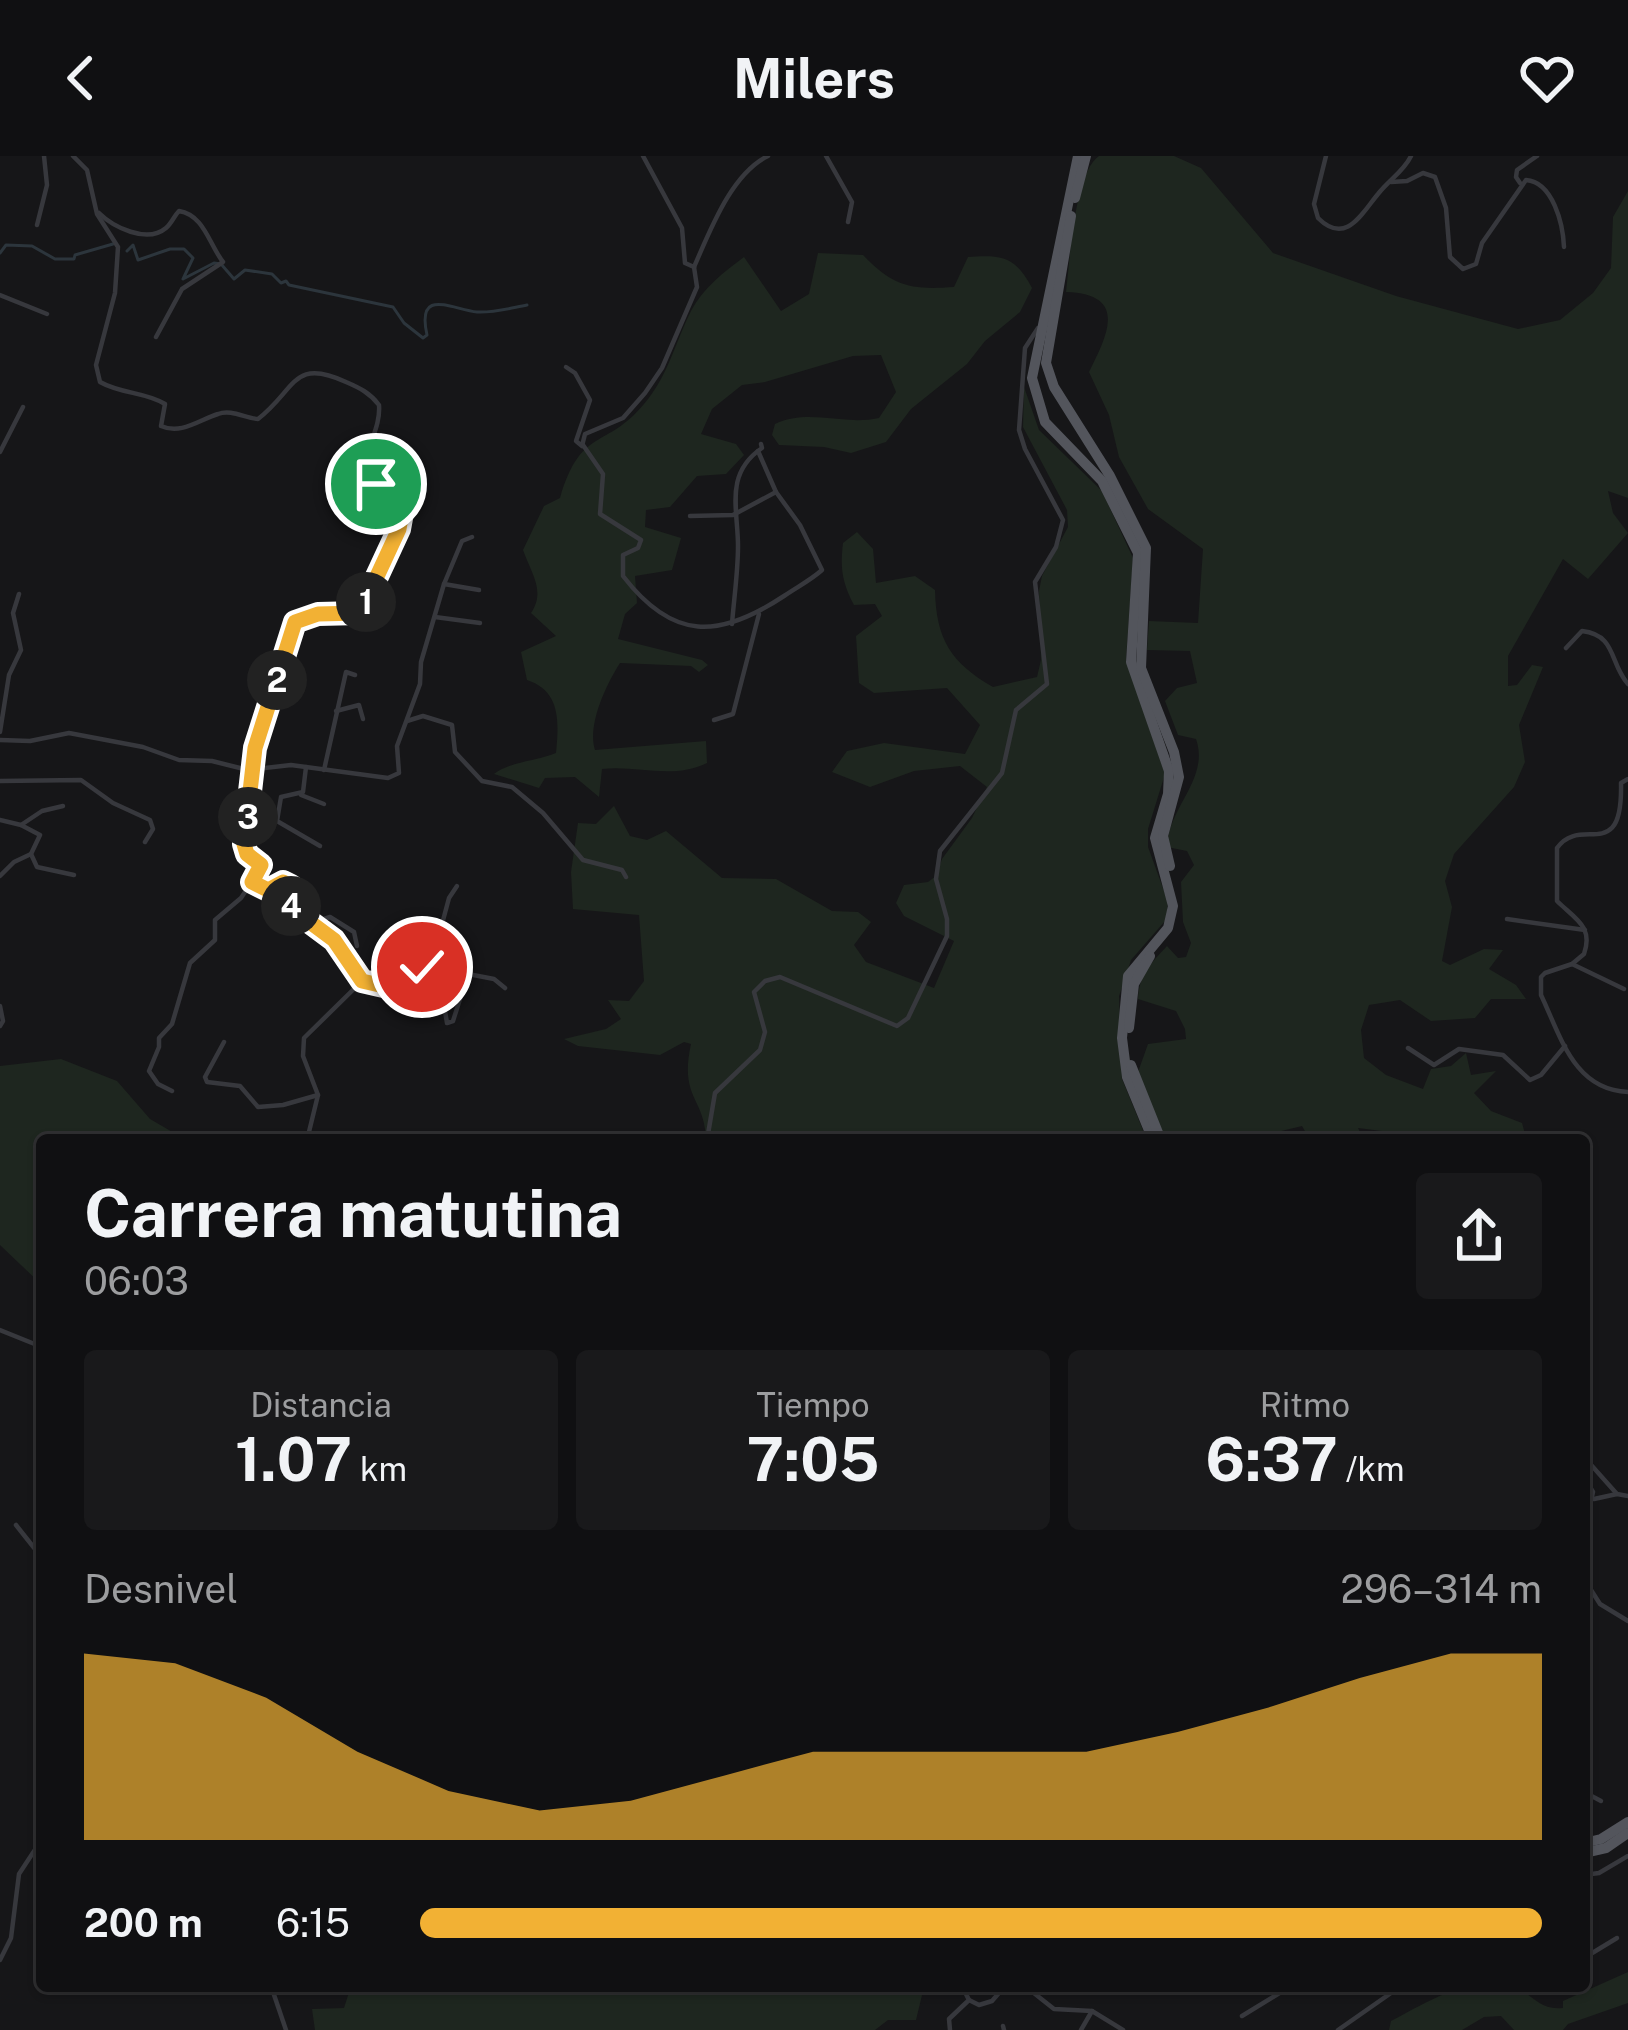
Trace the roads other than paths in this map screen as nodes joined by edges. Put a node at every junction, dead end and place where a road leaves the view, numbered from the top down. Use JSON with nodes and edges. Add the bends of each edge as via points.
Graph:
{"nodes":[{"id":1,"x":44,"y":156,"type":"edge"},
{"id":2,"x":73,"y":156,"type":"edge"},
{"id":3,"x":644,"y":156,"type":"edge"},
{"id":4,"x":768,"y":156,"type":"edge"},
{"id":5,"x":826,"y":156,"type":"edge"},
{"id":6,"x":1082,"y":156,"type":"edge"},
{"id":7,"x":1326,"y":156,"type":"edge"},
{"id":8,"x":1411,"y":156,"type":"edge"},
{"id":9,"x":1537,"y":156,"type":"edge"},
{"id":10,"x":1391,"y":182,"type":"junction"},
{"id":11,"x":1520,"y":183,"type":"junction"},
{"id":12,"x":95,"y":208,"type":"junction"},
{"id":13,"x":848,"y":222,"type":"dead end"},
{"id":14,"x":37,"y":226,"type":"dead end"},
{"id":15,"x":1564,"y":248,"type":"dead end"},
{"id":16,"x":694,"y":267,"type":"junction"},
{"id":17,"x":0,"y":295,"type":"edge"},
{"id":18,"x":47,"y":314,"type":"dead end"},
{"id":19,"x":1042,"y":324,"type":"junction"},
{"id":20,"x":156,"y":337,"type":"dead end"},
{"id":21,"x":566,"y":368,"type":"dead end"},
{"id":22,"x":1054,"y":387,"type":"junction"},
{"id":23,"x":1034,"y":394,"type":"junction"},
{"id":24,"x":23,"y":407,"type":"dead end"},
{"id":25,"x":1085,"y":436,"type":"junction"},
{"id":26,"x":583,"y":445,"type":"junction"},
{"id":27,"x":1067,"y":447,"type":"junction"},
{"id":28,"x":0,"y":452,"type":"edge"},
{"id":29,"x":776,"y":492,"type":"junction"},
{"id":30,"x":690,"y":515,"type":"dead end"},
{"id":31,"x":734,"y":515,"type":"junction"},
{"id":32,"x":472,"y":537,"type":"dead end"},
{"id":33,"x":444,"y":584,"type":"junction"},
{"id":34,"x":479,"y":590,"type":"dead end"},
{"id":35,"x":19,"y":594,"type":"dead end"},
{"id":36,"x":759,"y":614,"type":"junction"},
{"id":37,"x":436,"y":617,"type":"junction"},
{"id":38,"x":480,"y":623,"type":"dead end"},
{"id":39,"x":733,"y":624,"type":"junction"},
{"id":40,"x":1566,"y":648,"type":"dead end"},
{"id":41,"x":355,"y":675,"type":"dead end"},
{"id":42,"x":1628,"y":684,"type":"edge"},
{"id":43,"x":336,"y":711,"type":"junction"},
{"id":44,"x":363,"y":719,"type":"dead end"},
{"id":45,"x":714,"y":720,"type":"dead end"},
{"id":46,"x":407,"y":721,"type":"junction"},
{"id":47,"x":0,"y":736,"type":"edge"},
{"id":48,"x":305,"y":767,"type":"junction"},
{"id":49,"x":324,"y":770,"type":"junction"},
{"id":50,"x":252,"y":771,"type":"junction"},
{"id":51,"x":1628,"y":779,"type":"edge"},
{"id":52,"x":0,"y":781,"type":"edge"},
{"id":53,"x":299,"y":794,"type":"junction"},
{"id":54,"x":324,"y":804,"type":"dead end"},
{"id":55,"x":63,"y":806,"type":"dead end"},
{"id":56,"x":0,"y":820,"type":"edge"},
{"id":57,"x":21,"y":825,"type":"junction"},
{"id":58,"x":145,"y":842,"type":"dead end"},
{"id":59,"x":320,"y":846,"type":"dead end"},
{"id":60,"x":31,"y":854,"type":"junction"},
{"id":61,"x":0,"y":872,"type":"edge"},
{"id":62,"x":74,"y":875,"type":"dead end"},
{"id":63,"x":626,"y":877,"type":"dead end"},
{"id":64,"x":252,"y":882,"type":"junction"},
{"id":65,"x":457,"y":886,"type":"dead end"},
{"id":66,"x":1507,"y":919,"type":"dead end"},
{"id":67,"x":1585,"y":930,"type":"junction"},
{"id":68,"x":324,"y":934,"type":"junction"},
{"id":69,"x":357,"y":946,"type":"dead end"},
{"id":70,"x":426,"y":956,"type":"junction"},
{"id":71,"x":1572,"y":964,"type":"junction"},
{"id":72,"x":362,"y":981,"type":"junction"},
{"id":73,"x":505,"y":988,"type":"dead end"},
{"id":74,"x":1624,"y":988,"type":"dead end"},
{"id":75,"x":0,"y":1006,"type":"edge"},
{"id":76,"x":0,"y":1026,"type":"edge"},
{"id":77,"x":224,"y":1042,"type":"dead end"},
{"id":78,"x":1564,"y":1046,"type":"junction"},
{"id":79,"x":1408,"y":1048,"type":"dead end"},
{"id":80,"x":172,"y":1091,"type":"dead end"},
{"id":81,"x":1628,"y":1092,"type":"edge"},
{"id":82,"x":318,"y":1095,"type":"junction"},
{"id":83,"x":309,"y":1134,"type":"edge"},
{"id":84,"x":708,"y":1134,"type":"edge"},
{"id":85,"x":1154,"y":1134,"type":"edge"},
{"id":86,"x":1155,"y":1134,"type":"edge"},
{"id":87,"x":0,"y":1330,"type":"edge"},
{"id":88,"x":36,"y":1345,"type":"edge"},
{"id":89,"x":1590,"y":1464,"type":"edge"},
{"id":90,"x":1603,"y":1480,"type":"junction"},
{"id":91,"x":1591,"y":1485,"type":"joint"},
{"id":92,"x":1618,"y":1494,"type":"junction"},
{"id":93,"x":1628,"y":1496,"type":"edge"},
{"id":94,"x":1592,"y":1502,"type":"junction"},
{"id":95,"x":1590,"y":1509,"type":"edge"},
{"id":96,"x":16,"y":1525,"type":"dead end"},
{"id":97,"x":36,"y":1550,"type":"edge"},
{"id":98,"x":1590,"y":1588,"type":"edge"},
{"id":99,"x":1628,"y":1621,"type":"edge"},
{"id":100,"x":1590,"y":1795,"type":"edge"},
{"id":101,"x":1601,"y":1801,"type":"dead end"},
{"id":102,"x":1628,"y":1822,"type":"edge"},
{"id":103,"x":1628,"y":1833,"type":"edge"},
{"id":104,"x":1590,"y":1842,"type":"edge"},
{"id":105,"x":36,"y":1848,"type":"edge"},
{"id":106,"x":1590,"y":1851,"type":"edge"},
{"id":107,"x":1628,"y":1856,"type":"edge"},
{"id":108,"x":1590,"y":1874,"type":"edge"},
{"id":109,"x":1617,"y":1938,"type":"dead end"},
{"id":110,"x":1590,"y":1954,"type":"edge"},
{"id":111,"x":0,"y":1960,"type":"edge"},
{"id":112,"x":273,"y":1992,"type":"edge"},
{"id":113,"x":965,"y":1992,"type":"edge"},
{"id":114,"x":1002,"y":1992,"type":"edge"},
{"id":115,"x":1033,"y":1992,"type":"edge"},
{"id":116,"x":1281,"y":1992,"type":"edge"},
{"id":117,"x":1392,"y":1992,"type":"edge"},
{"id":118,"x":969,"y":2000,"type":"junction"},
{"id":119,"x":1089,"y":2010,"type":"junction"},
{"id":120,"x":1242,"y":2016,"type":"dead end"},
{"id":121,"x":286,"y":2030,"type":"edge"},
{"id":122,"x":950,"y":2030,"type":"edge"},
{"id":123,"x":1081,"y":2030,"type":"edge"},
{"id":124,"x":1123,"y":2030,"type":"edge"},
{"id":125,"x":1338,"y":2030,"type":"edge"}],
"edges":[{"from":1,"to":14,"type":"street"},
{"from":2,"to":12,"type":"street","via":[[87,170]]},
{"from":3,"to":16,"type":"street","via":[[682,228],[685,263]]},
{"from":4,"to":16,"type":"street","via":[[734,191]]},
{"from":5,"to":13,"type":"street","via":[[852,202]]},
{"from":6,"to":19,"type":"main road"},
{"from":6,"to":22,"type":"main road","via":[[1047,342]]},
{"from":7,"to":10,"type":"street","via":[[1314,204],[1328,227],[1354,225]]},
{"from":8,"to":10,"type":"street"},
{"from":9,"to":11,"type":"street","via":[[1517,170]]},
{"from":10,"to":11,"type":"street","via":[[1423,172],[1435,177],[1450,257],[1463,269],[1476,264]]},
{"from":11,"to":15,"type":"street","via":[[1546,188]]},
{"from":12,"to":20,"type":"street","via":[[113,225],[143,234],[188,212],[223,262],[182,289]]},
{"from":12,"to":50,"type":"street","via":[[118,247],[97,378],[159,399],[165,430],[218,414],[258,419],[310,371],[356,386],[380,410],[365,476],[404,506],[384,566],[360,613],[295,622]]},
{"from":16,"to":26,"type":"street","via":[[697,286],[662,368],[631,411],[585,434]]},
{"from":17,"to":18,"type":"street"},
{"from":19,"to":23,"type":"main road"},
{"from":19,"to":84,"type":"street","via":[[1025,348],[1018,430],[1063,520],[1035,582],[1049,675],[1016,710],[1002,773],[940,851],[936,879],[947,936],[902,1024],[780,977],[761,984],[754,992],[765,1032],[760,1050],[715,1093]]},
{"from":21,"to":26,"type":"street","via":[[590,400],[576,438]]},
{"from":22,"to":23,"type":"main road"},
{"from":22,"to":25,"type":"main road"},
{"from":23,"to":27,"type":"main road"},
{"from":24,"to":28,"type":"street"},
{"from":25,"to":27,"type":"main road"},
{"from":25,"to":86,"type":"main road","via":[[1146,548],[1141,668],[1179,777],[1163,844],[1180,916],[1135,980],[1129,1034]]},
{"from":26,"to":39,"type":"street","via":[[603,474],[600,514],[641,540],[620,566],[643,602],[682,623]]},
{"from":27,"to":85,"type":"main road","via":[[1102,481],[1137,549],[1131,668],[1169,771],[1155,838],[1173,914],[1128,976],[1122,1038],[1127,1077]]},
{"from":29,"to":31,"type":"street"},
{"from":29,"to":31,"type":"street","via":[[759,447],[741,473]]},
{"from":29,"to":36,"type":"street","via":[[822,570]]},
{"from":30,"to":31,"type":"street"},
{"from":31,"to":39,"type":"street"},
{"from":32,"to":33,"type":"street","via":[[462,541]]},
{"from":33,"to":34,"type":"street"},
{"from":33,"to":37,"type":"street"},
{"from":35,"to":47,"type":"street","via":[[13,613],[21,650]]},
{"from":36,"to":39,"type":"street"},
{"from":36,"to":45,"type":"street","via":[[733,713]]},
{"from":37,"to":38,"type":"street"},
{"from":37,"to":46,"type":"street"},
{"from":40,"to":42,"type":"street","via":[[1582,631],[1601,636]]},
{"from":41,"to":43,"type":"street","via":[[346,672]]},
{"from":43,"to":44,"type":"street","via":[[358,705]]},
{"from":43,"to":49,"type":"street"},
{"from":46,"to":49,"type":"street","via":[[397,746],[399,773]]},
{"from":46,"to":63,"type":"street","via":[[423,716],[452,725],[455,752],[482,781],[512,787],[583,860]]},
{"from":47,"to":50,"type":"street","via":[[30,742],[69,733]]},
{"from":48,"to":49,"type":"street"},
{"from":48,"to":50,"type":"street"},
{"from":48,"to":53,"type":"street"},
{"from":50,"to":64,"type":"street","via":[[244,844],[261,865]]},
{"from":51,"to":67,"type":"street","via":[[1612,828],[1557,848],[1557,901]]},
{"from":52,"to":58,"type":"street","via":[[81,780],[150,820]]},
{"from":53,"to":54,"type":"street"},
{"from":53,"to":59,"type":"street","via":[[281,797],[277,821]]},
{"from":55,"to":57,"type":"street"},
{"from":56,"to":57,"type":"street"},
{"from":57,"to":60,"type":"street","via":[[40,836]]},
{"from":60,"to":61,"type":"street"},
{"from":60,"to":62,"type":"street","via":[[42,870]]},
{"from":64,"to":68,"type":"street","via":[[268,890],[291,886],[291,908]]},
{"from":64,"to":80,"type":"street","via":[[215,920],[215,940],[190,963],[172,1024],[159,1038],[148,1071]]},
{"from":65,"to":70,"type":"street"},
{"from":66,"to":67,"type":"street"},
{"from":67,"to":71,"type":"street","via":[[1586,950]]},
{"from":68,"to":69,"type":"street","via":[[330,917],[354,932]]},
{"from":68,"to":72,"type":"street"},
{"from":70,"to":72,"type":"street","via":[[424,982],[410,992]]},
{"from":70,"to":73,"type":"street","via":[[439,976],[448,1023],[466,975]]},
{"from":71,"to":74,"type":"street"},
{"from":71,"to":78,"type":"street","via":[[1540,983]]},
{"from":72,"to":82,"type":"street","via":[[304,1038]]},
{"from":75,"to":76,"type":"street"},
{"from":77,"to":82,"type":"street","via":[[207,1082],[244,1088],[258,1107]]},
{"from":78,"to":79,"type":"street","via":[[1530,1080],[1503,1055],[1460,1049],[1434,1065]]},
{"from":78,"to":81,"type":"street","via":[[1598,1086]]},
{"from":82,"to":83,"type":"street"},
{"from":87,"to":88,"type":"street"},
{"from":89,"to":90,"type":"street"},
{"from":90,"to":91,"type":"street"},
{"from":90,"to":92,"type":"street"},
{"from":91,"to":94,"type":"street"},
{"from":92,"to":93,"type":"street"},
{"from":92,"to":94,"type":"street"},
{"from":94,"to":95,"type":"street"},
{"from":96,"to":97,"type":"street"},
{"from":98,"to":99,"type":"street"},
{"from":100,"to":101,"type":"street"},
{"from":102,"to":104,"type":"main road"},
{"from":103,"to":106,"type":"main road"},
{"from":105,"to":111,"type":"street","via":[[19,1874]]},
{"from":107,"to":108,"type":"street"},
{"from":109,"to":110,"type":"street"},
{"from":112,"to":121,"type":"street"},
{"from":113,"to":118,"type":"street"},
{"from":114,"to":118,"type":"street","via":[[985,2005]]},
{"from":115,"to":119,"type":"street","via":[[1054,2009]]},
{"from":116,"to":120,"type":"street"},
{"from":117,"to":125,"type":"street"},
{"from":118,"to":122,"type":"street","via":[[949,2019]]},
{"from":119,"to":123,"type":"street"},
{"from":119,"to":124,"type":"street"}]}
